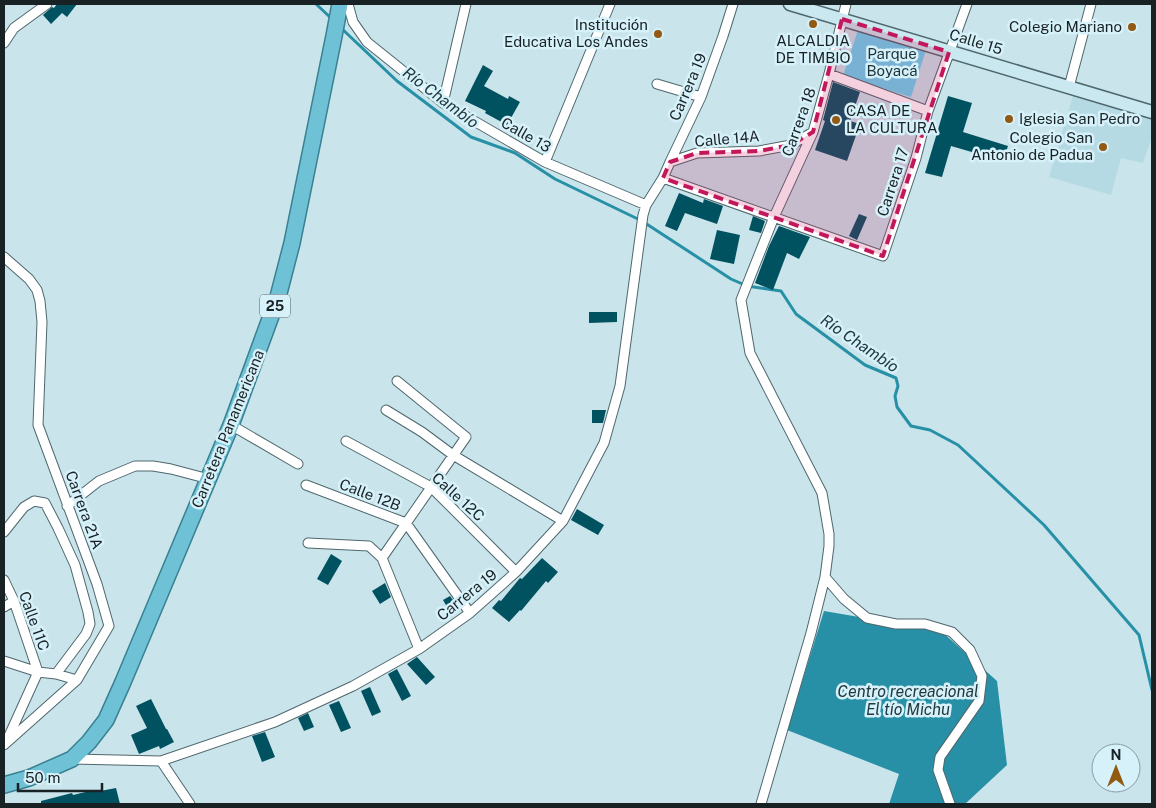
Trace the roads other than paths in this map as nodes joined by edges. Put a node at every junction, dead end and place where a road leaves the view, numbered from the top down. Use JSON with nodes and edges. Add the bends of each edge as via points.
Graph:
{"nodes":[{"id":1,"x":47,"y":4,"type":"edge"},
{"id":2,"x":466,"y":4,"type":"edge"},
{"id":3,"x":610,"y":4,"type":"edge"},
{"id":4,"x":733,"y":4,"type":"edge"},
{"id":5,"x":790,"y":4,"type":"edge"},
{"id":6,"x":846,"y":4,"type":"edge"},
{"id":7,"x":967,"y":4,"type":"edge"},
{"id":8,"x":1091,"y":4,"type":"edge"},
{"id":9,"x":342,"y":6,"type":"edge"},
{"id":10,"x":842,"y":19,"type":"junction"},
{"id":11,"x":4,"y":43,"type":"edge"},
{"id":12,"x":949,"y":52,"type":"junction"},
{"id":13,"x":830,"y":74,"type":"junction"},
{"id":14,"x":657,"y":84,"type":"dead end"},
{"id":15,"x":1069,"y":87,"type":"junction"},
{"id":16,"x":701,"y":97,"type":"junction"},
{"id":17,"x":443,"y":103,"type":"junction"},
{"id":18,"x":928,"y":111,"type":"junction"},
{"id":19,"x":1152,"y":112,"type":"edge"},
{"id":20,"x":813,"y":132,"type":"junction"},
{"id":21,"x":545,"y":162,"type":"junction"},
{"id":22,"x":670,"y":162,"type":"junction"},
{"id":23,"x":663,"y":178,"type":"junction"},
{"id":24,"x":646,"y":205,"type":"junction"},
{"id":25,"x":774,"y":217,"type":"junction"},
{"id":26,"x":4,"y":258,"type":"edge"},
{"id":27,"x":397,"y":381,"type":"dead end"},
{"id":28,"x":386,"y":410,"type":"dead end"},
{"id":29,"x":232,"y":425,"type":"junction"},
{"id":30,"x":346,"y":441,"type":"dead end"},
{"id":31,"x":453,"y":456,"type":"junction"},
{"id":32,"x":298,"y":464,"type":"dead end"},
{"id":33,"x":209,"y":479,"type":"junction"},
{"id":34,"x":306,"y":485,"type":"dead end"},
{"id":35,"x":431,"y":487,"type":"junction"},
{"id":36,"x":67,"y":506,"type":"junction"},
{"id":37,"x":563,"y":521,"type":"junction"},
{"id":38,"x":406,"y":523,"type":"junction"},
{"id":39,"x":4,"y":532,"type":"edge"},
{"id":40,"x":308,"y":543,"type":"dead end"},
{"id":41,"x":382,"y":558,"type":"junction"},
{"id":42,"x":516,"y":572,"type":"junction"},
{"id":43,"x":825,"y":576,"type":"junction"},
{"id":44,"x":4,"y":580,"type":"edge"},
{"id":45,"x":14,"y":601,"type":"junction"},
{"id":46,"x":4,"y":607,"type":"edge"},
{"id":47,"x":470,"y":613,"type":"junction"},
{"id":48,"x":419,"y":650,"type":"junction"},
{"id":49,"x":4,"y":662,"type":"edge"},
{"id":50,"x":38,"y":672,"type":"junction"},
{"id":51,"x":56,"y":674,"type":"junction"},
{"id":52,"x":77,"y":680,"type":"junction"},
{"id":53,"x":5,"y":743,"type":"edge"},
{"id":54,"x":72,"y":759,"type":"junction"},
{"id":55,"x":162,"y":761,"type":"junction"},
{"id":56,"x":4,"y":785,"type":"edge"},
{"id":57,"x":190,"y":804,"type":"edge"},
{"id":58,"x":762,"y":804,"type":"edge"},
{"id":59,"x":950,"y":804,"type":"edge"}],
"edges":[{"from":1,"to":11,"type":"street","via":[[14,28]]},
{"from":2,"to":17,"type":"street"},
{"from":3,"to":21,"type":"street"},
{"from":4,"to":16,"type":"street","name":"Carrera 19"},
{"from":5,"to":10,"type":"main road","name":"Calle 15"},
{"from":6,"to":10,"type":"street","name":"Carrera 18"},
{"from":7,"to":12,"type":"street","name":"Carrera 17"},
{"from":8,"to":15,"type":"street"},
{"from":9,"to":17,"type":"street","name":"Calle 13","via":[[367,42]]},
{"from":9,"to":29,"type":"highway","name":"Carretera Panamericana","number":"25","via":[[278,297]]},
{"from":10,"to":12,"type":"main road","name":"Calle 15"},
{"from":10,"to":13,"type":"street","name":"Carrera 18"},
{"from":12,"to":15,"type":"main road","name":"Calle 15"},
{"from":12,"to":18,"type":"street","name":"Carrera 17"},
{"from":13,"to":18,"type":"street"},
{"from":13,"to":20,"type":"street","name":"Carrera 18"},
{"from":14,"to":16,"type":"street"},
{"from":15,"to":19,"type":"main road","name":"Calle 15"},
{"from":16,"to":22,"type":"street","name":"Carrera 19"},
{"from":17,"to":21,"type":"street","name":"Calle 13"},
{"from":18,"to":25,"type":"street","name":"Carrera 17","via":[[883,256]]},
{"from":20,"to":22,"type":"street","name":"Calle 14A","via":[[791,145],[759,151],[697,153]]},
{"from":20,"to":25,"type":"street","name":"Carrera 18"},
{"from":21,"to":24,"type":"street","name":"Calle 13"},
{"from":22,"to":23,"type":"street","name":"Carrera 19"},
{"from":23,"to":24,"type":"street","name":"Carrera 19"},
{"from":23,"to":25,"type":"street"},
{"from":24,"to":37,"type":"street","name":"Carrera 19","via":[[640,228],[620,386],[604,442]]},
{"from":25,"to":43,"type":"street","name":"Carrera 18","via":[[741,300],[750,353],[822,493],[829,534]]},
{"from":26,"to":36,"type":"street","name":"Carrera 21A","via":[[29,279],[40,301],[38,425]]},
{"from":27,"to":31,"type":"street","via":[[466,437]]},
{"from":28,"to":31,"type":"street"},
{"from":29,"to":32,"type":"street"},
{"from":29,"to":33,"type":"highway","name":"Carretera Panamericana","number":"25"},
{"from":30,"to":35,"type":"street","name":"Calle 12C"},
{"from":31,"to":35,"type":"street"},
{"from":31,"to":37,"type":"street"},
{"from":33,"to":36,"type":"street","via":[[171,469],[135,466],[99,481]]},
{"from":33,"to":54,"type":"highway","name":"Carretera Panamericana","number":"25","via":[[106,720]]},
{"from":34,"to":38,"type":"street","name":"Calle 12B"},
{"from":35,"to":38,"type":"street"},
{"from":35,"to":42,"type":"street","name":"Calle 12C"},
{"from":36,"to":52,"type":"street","name":"Carrera 21A","via":[[97,584],[109,626]]},
{"from":37,"to":42,"type":"street","name":"Carrera 19"},
{"from":38,"to":41,"type":"street"},
{"from":38,"to":47,"type":"street","name":"Calle 12B"},
{"from":39,"to":51,"type":"street","via":[[24,507],[34,501],[45,503],[75,565],[90,624]]},
{"from":40,"to":41,"type":"street","via":[[369,546]]},
{"from":41,"to":48,"type":"street"},
{"from":42,"to":47,"type":"street","name":"Carrera 19"},
{"from":43,"to":58,"type":"street"},
{"from":43,"to":59,"type":"street","via":[[844,599],[867,618],[896,624],[925,624],[952,632],[970,650],[982,676],[979,701],[940,757],[938,770]]},
{"from":44,"to":45,"type":"street","name":"Calle 11C"},
{"from":45,"to":46,"type":"street"},
{"from":45,"to":50,"type":"street","name":"Calle 11C"},
{"from":47,"to":48,"type":"street","name":"Carrera 19"},
{"from":48,"to":55,"type":"street","name":"Carrera 19","via":[[353,686],[275,722]]},
{"from":49,"to":50,"type":"street"},
{"from":50,"to":51,"type":"street"},
{"from":50,"to":53,"type":"street"},
{"from":51,"to":52,"type":"street"},
{"from":52,"to":53,"type":"street","name":"Carrera 21A"},
{"from":54,"to":55,"type":"street","name":"Carrera 19"},
{"from":54,"to":56,"type":"highway","name":"Carretera Panamericana","number":"25"},
{"from":55,"to":57,"type":"street"}]}
